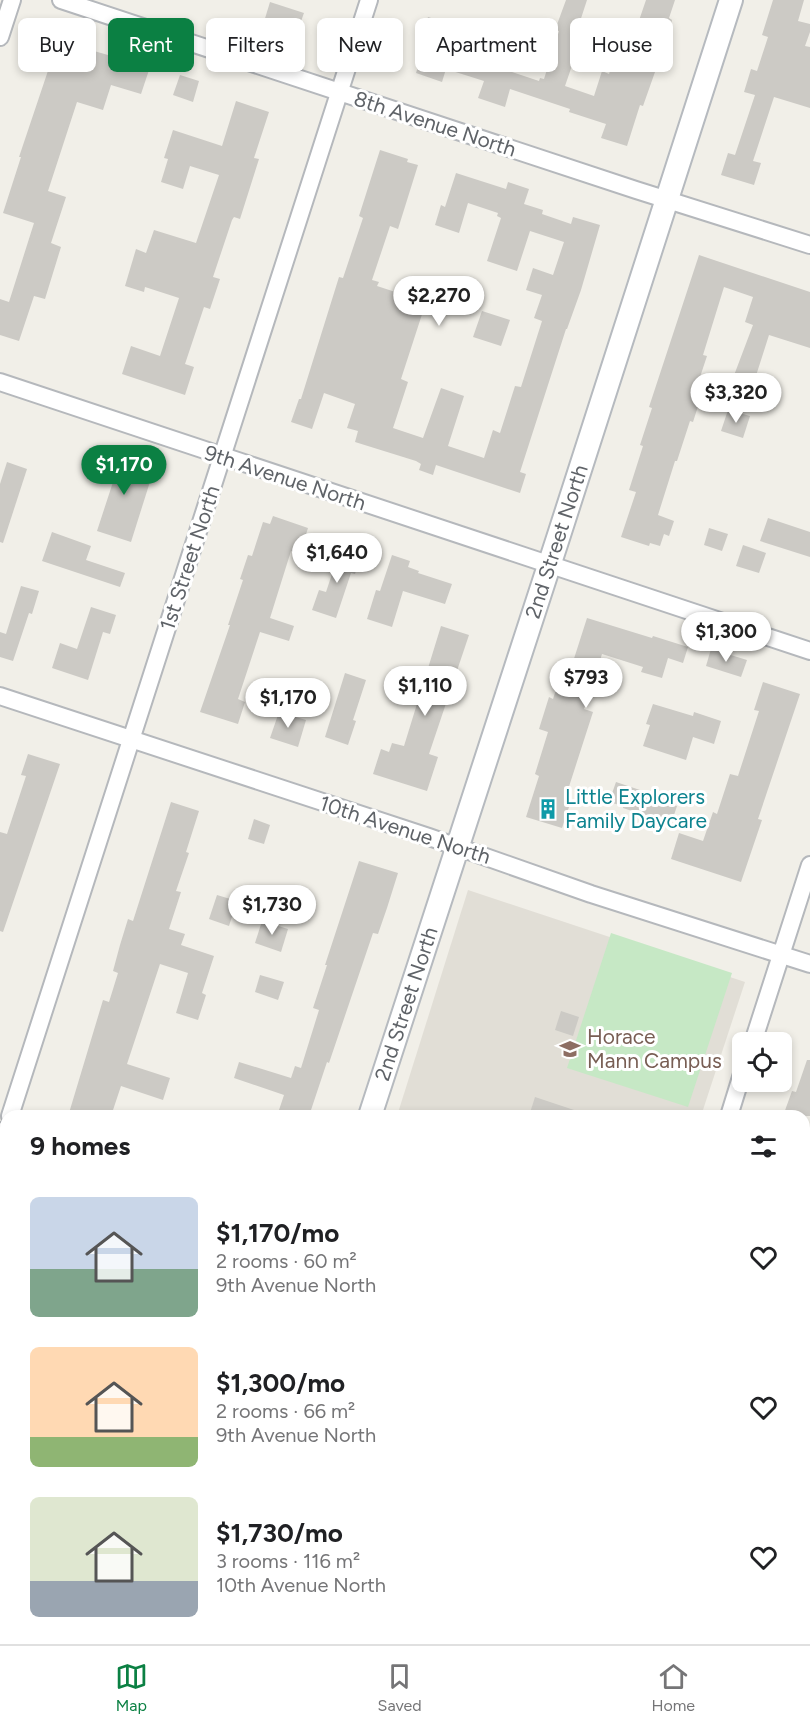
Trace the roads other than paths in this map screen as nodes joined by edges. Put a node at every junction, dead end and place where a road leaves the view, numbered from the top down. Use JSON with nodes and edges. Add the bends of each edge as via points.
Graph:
{"nodes":[{"id":1,"x":12,"y":0,"type":"edge"},
{"id":2,"x":61,"y":0,"type":"edge"},
{"id":3,"x":369,"y":0,"type":"edge"},
{"id":4,"x":731,"y":0,"type":"edge"},
{"id":5,"x":0,"y":37,"type":"edge"},
{"id":6,"x":340,"y":92,"type":"junction"},
{"id":7,"x":667,"y":200,"type":"junction"},
{"id":8,"x":810,"y":245,"type":"edge"},
{"id":9,"x":0,"y":382,"type":"edge"},
{"id":10,"x":222,"y":458,"type":"junction"},
{"id":11,"x":550,"y":565,"type":"junction"},
{"id":12,"x":810,"y":651,"type":"edge"},
{"id":13,"x":0,"y":696,"type":"edge"},
{"id":14,"x":131,"y":740,"type":"junction"},
{"id":15,"x":458,"y":847,"type":"junction"},
{"id":16,"x":810,"y":866,"type":"edge"},
{"id":17,"x":781,"y":954,"type":"junction"},
{"id":18,"x":810,"y":964,"type":"edge"},
{"id":19,"x":756,"y":1032,"type":"edge"},
{"id":20,"x":736,"y":1092,"type":"edge"},
{"id":21,"x":12,"y":1110,"type":"edge"},
{"id":22,"x":372,"y":1110,"type":"edge"},
{"id":23,"x":731,"y":1110,"type":"edge"}],
"edges":[{"from":1,"to":5,"type":"street"},
{"from":2,"to":6,"type":"street","name":"8th Avenue North"},
{"from":3,"to":6,"type":"street","name":"1st Street North"},
{"from":4,"to":7,"type":"street","name":"2nd Street North"},
{"from":6,"to":7,"type":"street","name":"8th Avenue North"},
{"from":6,"to":10,"type":"street","name":"1st Street North"},
{"from":7,"to":8,"type":"street","name":"8th Avenue North"},
{"from":7,"to":11,"type":"street","name":"2nd Street North"},
{"from":9,"to":10,"type":"street","name":"9th Avenue North"},
{"from":10,"to":11,"type":"street","name":"9th Avenue North"},
{"from":10,"to":14,"type":"street","name":"1st Street North"},
{"from":11,"to":12,"type":"street","name":"9th Avenue North"},
{"from":11,"to":15,"type":"street","name":"2nd Street North"},
{"from":13,"to":14,"type":"street","name":"10th Avenue North"},
{"from":14,"to":15,"type":"street","name":"10th Avenue North"},
{"from":14,"to":21,"type":"street","name":"1st Street North"},
{"from":15,"to":17,"type":"street","name":"10th Avenue North"},
{"from":15,"to":22,"type":"street","name":"2nd Street North"},
{"from":16,"to":17,"type":"street"},
{"from":17,"to":18,"type":"street","name":"10th Avenue North"},
{"from":17,"to":19,"type":"street"},
{"from":20,"to":23,"type":"street"}]}
